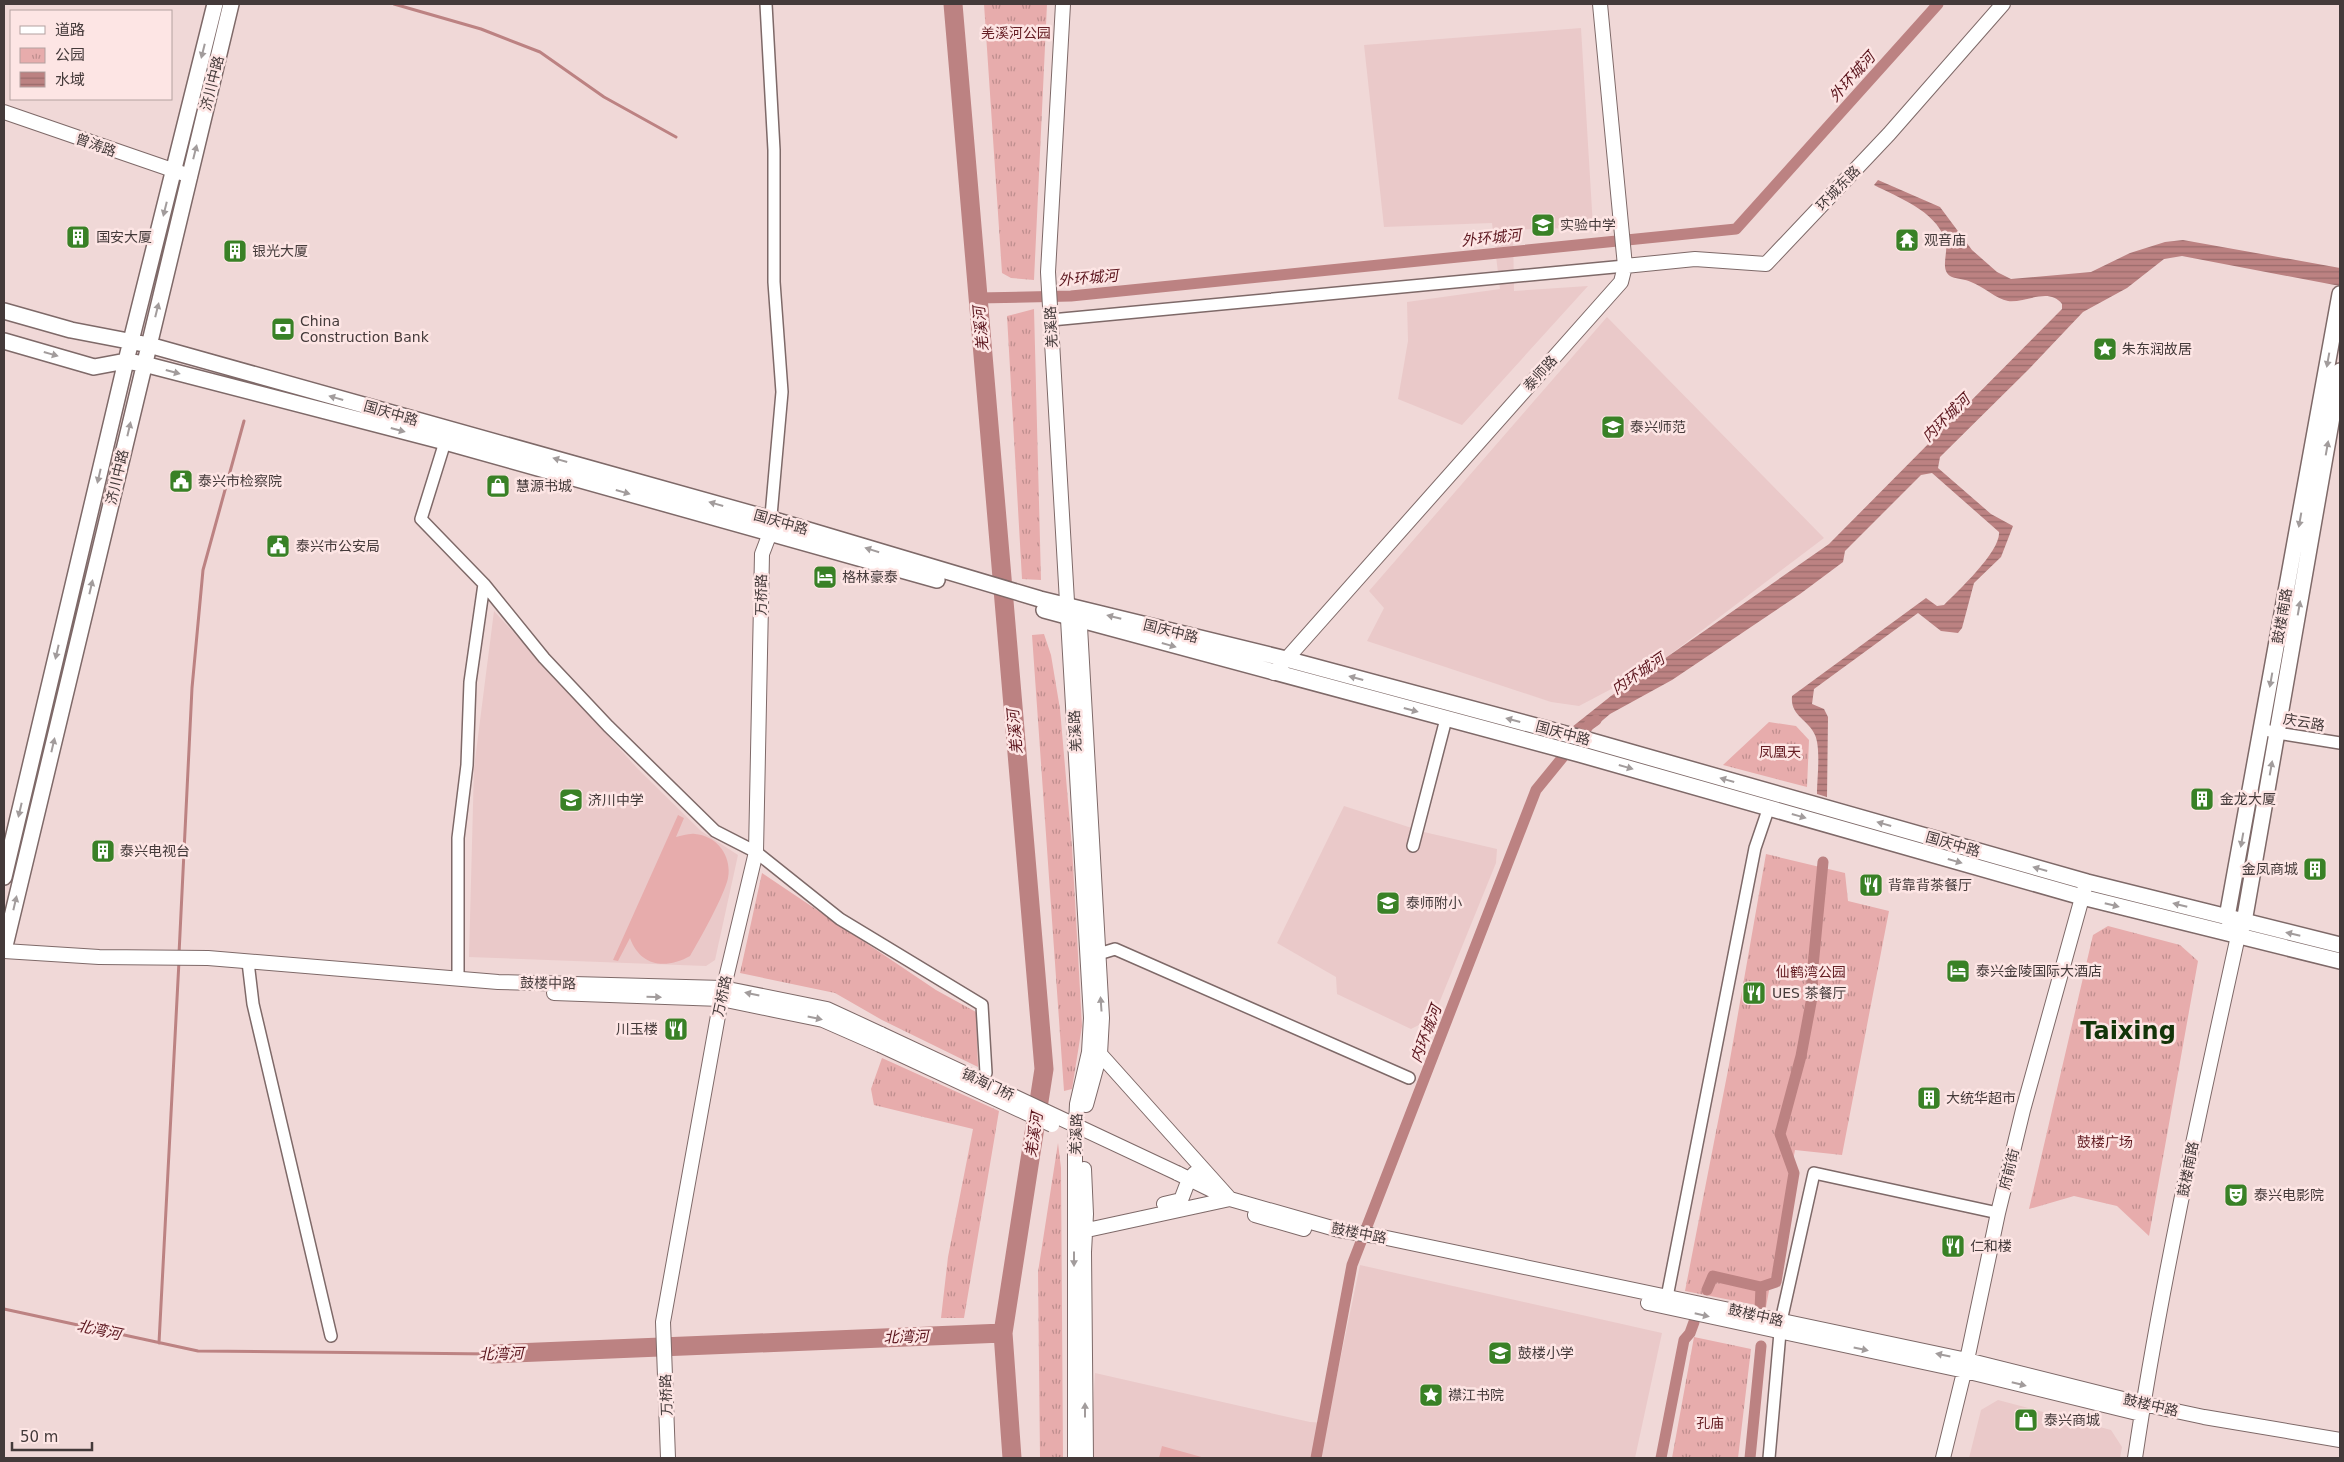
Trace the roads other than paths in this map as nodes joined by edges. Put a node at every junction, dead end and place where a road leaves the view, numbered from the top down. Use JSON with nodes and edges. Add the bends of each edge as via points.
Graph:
{"nodes":[{"id":1,"x":215,"y":4,"type":"edge"},
{"id":2,"x":231,"y":4,"type":"edge"},
{"id":3,"x":766,"y":4,"type":"edge"},
{"id":4,"x":1064,"y":4,"type":"edge"},
{"id":5,"x":1600,"y":4,"type":"edge"},
{"id":6,"x":2003,"y":4,"type":"edge"},
{"id":7,"x":4,"y":112,"type":"edge"},
{"id":8,"x":174,"y":172,"type":"junction"},
{"id":9,"x":190,"y":176,"type":"junction"},
{"id":10,"x":1624,"y":259,"type":"junction"},
{"id":11,"x":2340,"y":294,"type":"edge"},
{"id":12,"x":4,"y":311,"type":"edge"},
{"id":13,"x":1051,"y":320,"type":"junction"},
{"id":14,"x":4,"y":341,"type":"edge"},
{"id":15,"x":131,"y":342,"type":"junction"},
{"id":16,"x":149,"y":345,"type":"junction"},
{"id":17,"x":126,"y":361,"type":"junction"},
{"id":18,"x":144,"y":364,"type":"junction"},
{"id":19,"x":2340,"y":371,"type":"edge"},
{"id":20,"x":445,"y":442,"type":"junction"},
{"id":21,"x":770,"y":526,"type":"junction"},
{"id":22,"x":484,"y":584,"type":"junction"},
{"id":23,"x":1073,"y":613,"type":"junction"},
{"id":24,"x":1286,"y":659,"type":"junction"},
{"id":25,"x":1274,"y":673,"type":"junction"},
{"id":26,"x":1446,"y":719,"type":"junction"},
{"id":27,"x":2262,"y":729,"type":"junction"},
{"id":28,"x":2277,"y":733,"type":"junction"},
{"id":29,"x":2340,"y":743,"type":"edge"},
{"id":30,"x":1769,"y":807,"type":"junction"},
{"id":31,"x":1413,"y":846,"type":"dead end"},
{"id":32,"x":756,"y":852,"type":"junction"},
{"id":33,"x":4,"y":877,"type":"edge"},
{"id":34,"x":2087,"y":882,"type":"junction"},
{"id":35,"x":2082,"y":897,"type":"junction"},
{"id":36,"x":2227,"y":917,"type":"junction"},
{"id":37,"x":2241,"y":929,"type":"junction"},
{"id":38,"x":2340,"y":945,"type":"edge"},
{"id":39,"x":4,"y":950,"type":"edge"},
{"id":40,"x":1093,"y":955,"type":"junction"},
{"id":41,"x":4,"y":959,"type":"edge"},
{"id":42,"x":99,"y":961,"type":"junction"},
{"id":43,"x":2340,"y":961,"type":"edge"},
{"id":44,"x":248,"y":966,"type":"junction"},
{"id":45,"x":458,"y":979,"type":"junction"},
{"id":46,"x":722,"y":993,"type":"junction"},
{"id":47,"x":881,"y":1039,"type":"joint"},
{"id":48,"x":1095,"y":1053,"type":"junction"},
{"id":49,"x":986,"y":1073,"type":"dead end"},
{"id":50,"x":1409,"y":1078,"type":"dead end"},
{"id":51,"x":1092,"y":1082,"type":"junction"},
{"id":52,"x":1181,"y":1180,"type":"junction"},
{"id":53,"x":1224,"y":1200,"type":"junction"},
{"id":54,"x":1998,"y":1213,"type":"junction"},
{"id":55,"x":1080,"y":1226,"type":"junction"},
{"id":56,"x":1360,"y":1237,"type":"junction"},
{"id":57,"x":1667,"y":1297,"type":"junction"},
{"id":58,"x":1780,"y":1327,"type":"junction"},
{"id":59,"x":331,"y":1336,"type":"dead end"},
{"id":60,"x":1966,"y":1366,"type":"junction"},
{"id":61,"x":2142,"y":1409,"type":"junction"},
{"id":62,"x":2340,"y":1440,"type":"edge"},
{"id":63,"x":668,"y":1458,"type":"edge"},
{"id":64,"x":1075,"y":1458,"type":"edge"},
{"id":65,"x":1086,"y":1458,"type":"edge"},
{"id":66,"x":1768,"y":1458,"type":"edge"},
{"id":67,"x":1943,"y":1458,"type":"edge"},
{"id":68,"x":2135,"y":1458,"type":"edge"}],
"edges":[{"from":1,"to":8,"type":"main road","name":"济川中路","one_way":true},
{"from":9,"to":2,"type":"main road","name":"济川中路","one_way":true},
{"from":3,"to":21,"type":"street","via":[[774,150],[774,282],[782,392]]},
{"from":4,"to":13,"type":"street","name":"羌溪路","via":[[1048,272]]},
{"from":5,"to":10,"type":"street","name":"泰师路"},
{"from":6,"to":10,"type":"street","name":"环城东路","via":[[1889,134],[1766,264]]},
{"from":7,"to":8,"type":"street","name":"曾涛路"},
{"from":8,"to":9,"type":"street","name":"曾涛路"},
{"from":8,"to":15,"type":"main road","name":"济川中路","one_way":true},
{"from":16,"to":9,"type":"main road","name":"济川中路","one_way":true},
{"from":10,"to":13,"type":"street"},
{"from":10,"to":24,"type":"street","name":"泰师路","via":[[1621,282]]},
{"from":11,"to":27,"type":"main road","name":"鼓楼南路","one_way":true},
{"from":12,"to":15,"type":"main road","name":"国庆中路","via":[[71,330]]},
{"from":13,"to":23,"type":"street","name":"羌溪路"},
{"from":14,"to":17,"type":"main road","name":"国庆中路","one_way":true,"via":[[94,366]]},
{"from":15,"to":16,"type":"main road","name":"国庆中路"},
{"from":15,"to":17,"type":"main road","name":"济川中路"},
{"from":16,"to":18,"type":"main road","name":"济川中路"},
{"from":21,"to":16,"type":"main road","name":"国庆中路","one_way":true},
{"from":17,"to":18,"type":"main road","name":"国庆中路"},
{"from":17,"to":33,"type":"main road","name":"济川中路","one_way":true},
{"from":18,"to":20,"type":"main road","name":"国庆中路","one_way":true},
{"from":39,"to":18,"type":"main road","name":"济川中路","one_way":true},
{"from":28,"to":19,"type":"main road","name":"鼓楼南路","one_way":true},
{"from":20,"to":21,"type":"main road","name":"国庆中路","one_way":true},
{"from":20,"to":22,"type":"street","via":[[421,519]]},
{"from":21,"to":23,"type":"main road","name":"国庆中路"},
{"from":21,"to":32,"type":"street","name":"万桥路","via":[[762,554]]},
{"from":22,"to":32,"type":"street","via":[[544,658],[658,777],[715,831]]},
{"from":22,"to":45,"type":"street","via":[[470,682],[467,765],[458,838]]},
{"from":24,"to":23,"type":"main road","name":"国庆中路","one_way":true},
{"from":23,"to":25,"type":"main road","name":"国庆中路","one_way":true},
{"from":23,"to":40,"type":"street","name":"羌溪路"},
{"from":24,"to":25,"type":"street","name":"泰师路"},
{"from":34,"to":24,"type":"main road","name":"国庆中路","one_way":true,"via":[[1588,740]]},
{"from":25,"to":26,"type":"main road","name":"国庆中路","one_way":true},
{"from":26,"to":30,"type":"main road","name":"国庆中路","one_way":true},
{"from":26,"to":31,"type":"street"},
{"from":27,"to":28,"type":"street","name":"庆云路"},
{"from":27,"to":36,"type":"main road","name":"鼓楼南路","one_way":true},
{"from":28,"to":29,"type":"street","name":"庆云路"},
{"from":37,"to":28,"type":"main road","name":"鼓楼南路","one_way":true},
{"from":30,"to":35,"type":"main road","name":"国庆中路","one_way":true},
{"from":30,"to":57,"type":"street","via":[[1756,848]]},
{"from":32,"to":46,"type":"street","name":"万桥路"},
{"from":32,"to":49,"type":"street","via":[[840,919],[982,1005]]},
{"from":34,"to":35,"type":"street","name":"府前街"},
{"from":36,"to":34,"type":"main road","name":"国庆中路","one_way":true},
{"from":35,"to":37,"type":"main road","name":"国庆中路","one_way":true},
{"from":35,"to":54,"type":"street","name":"府前街"},
{"from":36,"to":37,"type":"main road"},
{"from":38,"to":37,"type":"main road","name":"国庆中路","one_way":true},
{"from":37,"to":43,"type":"main road","name":"国庆中路"},
{"from":37,"to":61,"type":"street","name":"鼓楼南路","via":[[2198,1119]]},
{"from":39,"to":42,"type":"street"},
{"from":40,"to":48,"type":"street","name":"羌溪路","via":[[1091,1018]]},
{"from":40,"to":50,"type":"street","via":[[1115,949]]},
{"from":41,"to":42,"type":"street"},
{"from":42,"to":44,"type":"street","name":"鼓楼中路","via":[[206,962]]},
{"from":44,"to":45,"type":"street","name":"鼓楼中路"},
{"from":44,"to":46,"type":"street","one_way":true,"via":[[456,988]]},
{"from":44,"to":59,"type":"street","via":[[253,1004]]},
{"from":45,"to":46,"type":"street","name":"鼓楼中路"},
{"from":46,"to":47,"type":"street","name":"鼓楼中路","via":[[828,1010]]},
{"from":46,"to":63,"type":"street","name":"万桥路","via":[[663,1322]]},
{"from":47,"to":52,"type":"street","name":"镇海门桥","bridge":true},
{"from":48,"to":51,"type":"street","name":"羌溪路"},
{"from":48,"to":53,"type":"street"},
{"from":48,"to":55,"type":"street","name":"羌溪路","via":[[1077,1104],[1075,1145]]},
{"from":51,"to":52,"type":"street","via":[[1101,1077],[1112,1079],[1196,1170]]},
{"from":51,"to":55,"type":"street","name":"羌溪路","via":[[1086,1103]]},
{"from":52,"to":53,"type":"street","name":"镇海门桥"},
{"from":52,"to":55,"type":"street","via":[[1181,1200]]},
{"from":53,"to":55,"type":"street"},
{"from":53,"to":56,"type":"street","name":"镇海门桥","via":[[1277,1223]]},
{"from":54,"to":58,"type":"street","via":[[1814,1173]]},
{"from":54,"to":60,"type":"street","name":"府前街"},
{"from":55,"to":64,"type":"street","name":"羌溪路","one_way":true},
{"from":65,"to":55,"type":"street","name":"羌溪路","one_way":true},
{"from":56,"to":57,"type":"street","name":"鼓楼中路"},
{"from":56,"to":58,"type":"street","one_way":true},
{"from":57,"to":58,"type":"street","name":"鼓楼中路"},
{"from":58,"to":60,"type":"street","name":"鼓楼中路"},
{"from":58,"to":66,"type":"street"},
{"from":60,"to":61,"type":"street","name":"鼓楼中路"},
{"from":60,"to":67,"type":"street","name":"府前街"},
{"from":61,"to":62,"type":"street","name":"鼓楼中路"},
{"from":61,"to":68,"type":"street","name":"鼓楼南路"}]}
